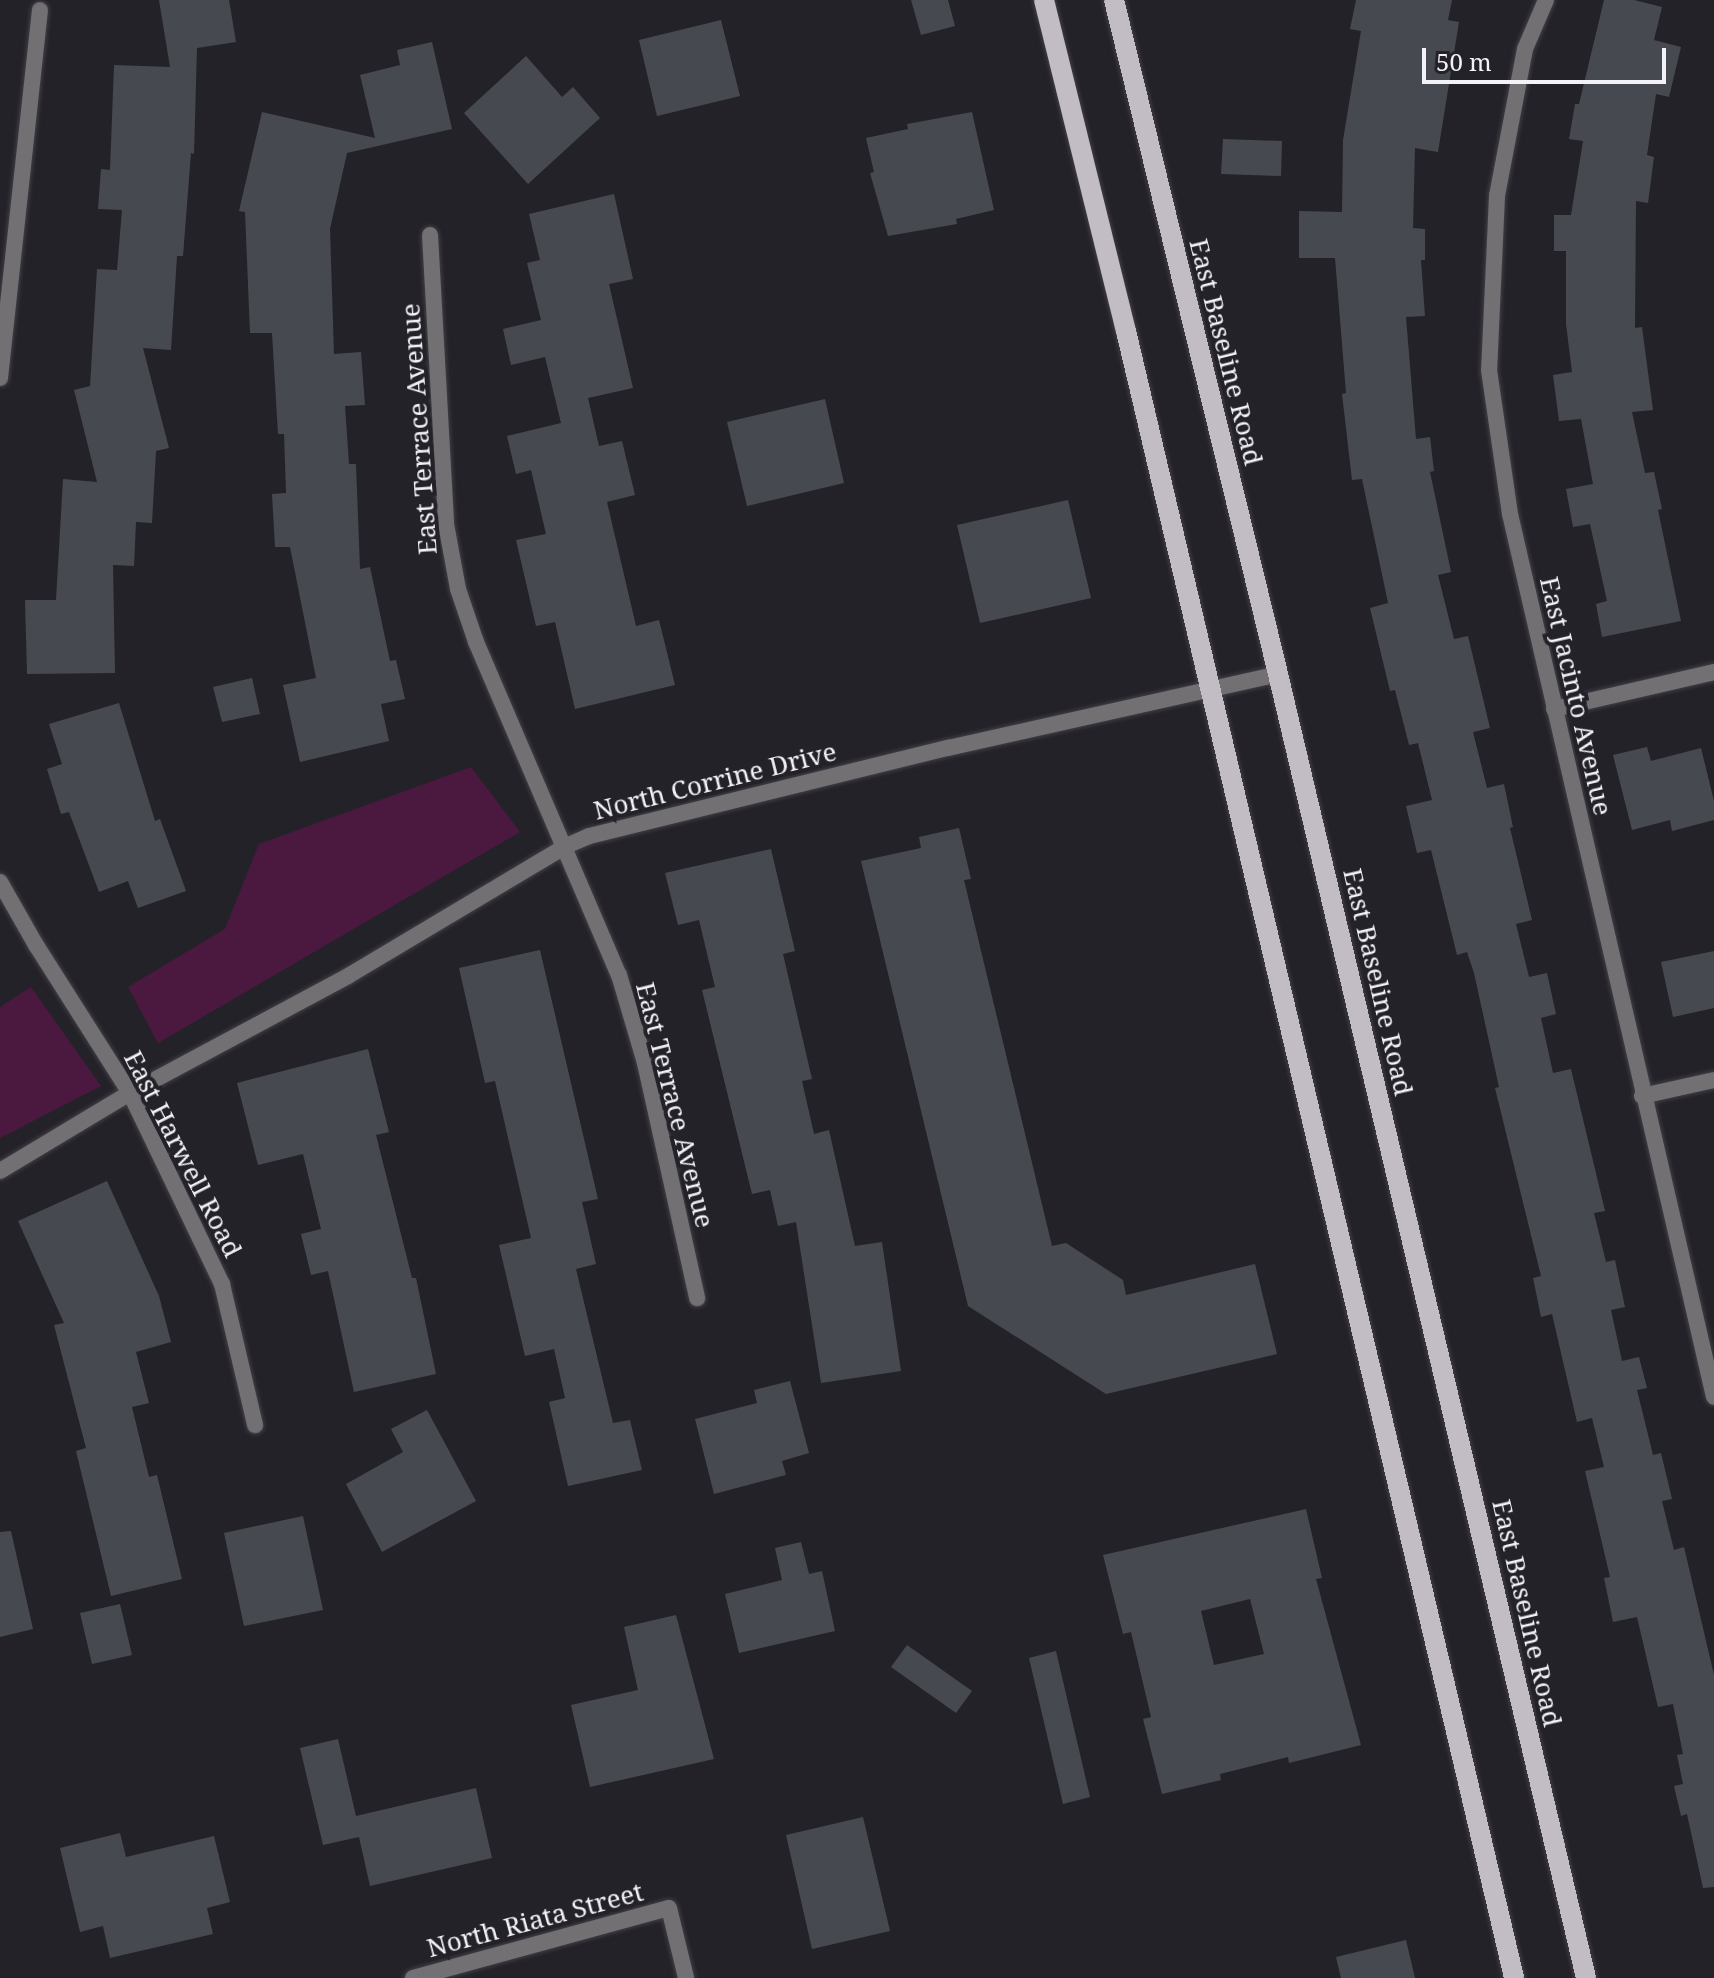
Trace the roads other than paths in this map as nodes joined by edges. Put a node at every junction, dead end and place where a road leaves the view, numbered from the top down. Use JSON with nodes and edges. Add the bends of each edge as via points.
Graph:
{"nodes":[{"id":1,"x":1044,"y":0,"type":"edge"},
{"id":2,"x":1114,"y":0,"type":"edge"},
{"id":3,"x":1546,"y":0,"type":"edge"},
{"id":4,"x":40,"y":10,"type":"dead end"},
{"id":5,"x":430,"y":235,"type":"dead end"},
{"id":6,"x":0,"y":378,"type":"edge"},
{"id":7,"x":1714,"y":672,"type":"edge"},
{"id":8,"x":1278,"y":674,"type":"junction"},
{"id":9,"x":1210,"y":690,"type":"junction"},
{"id":10,"x":1554,"y":709,"type":"junction"},
{"id":11,"x":566,"y":846,"type":"junction"},
{"id":12,"x":0,"y":882,"type":"edge"},
{"id":13,"x":1714,"y":1080,"type":"edge"},
{"id":14,"x":130,"y":1093,"type":"junction"},
{"id":15,"x":1642,"y":1096,"type":"junction"},
{"id":16,"x":0,"y":1171,"type":"edge"},
{"id":17,"x":697,"y":1298,"type":"dead end"},
{"id":18,"x":1714,"y":1397,"type":"edge"},
{"id":19,"x":255,"y":1425,"type":"dead end"},
{"id":20,"x":413,"y":1978,"type":"edge"},
{"id":21,"x":686,"y":1978,"type":"edge"},
{"id":22,"x":1514,"y":1978,"type":"edge"},
{"id":23,"x":1586,"y":1978,"type":"edge"}],
"edges":[{"from":1,"to":9,"type":"main road"},
{"from":2,"to":8,"type":"main road","name":"East Baseline Road"},
{"from":3,"to":10,"type":"street","name":"East Jacinto Avenue","via":[[1525,49],[1497,196],[1489,370],[1510,514]]},
{"from":4,"to":6,"type":"street"},
{"from":5,"to":11,"type":"street","name":"East Terrace Avenue","via":[[446,524],[458,589]]},
{"from":7,"to":10,"type":"street"},
{"from":8,"to":9,"type":"street","name":"North Corrine Drive"},
{"from":8,"to":23,"type":"main road","name":"East Baseline Road"},
{"from":9,"to":11,"type":"street","name":"North Corrine Drive","via":[[625,825]]},
{"from":9,"to":22,"type":"main road"},
{"from":10,"to":15,"type":"street","name":"East Jacinto Avenue"},
{"from":11,"to":14,"type":"street","name":"North Corrine Drive","via":[[348,976]]},
{"from":11,"to":17,"type":"street","name":"East Terrace Avenue","via":[[619,975],[645,1063]]},
{"from":12,"to":14,"type":"street","name":"East Harwell Road"},
{"from":13,"to":15,"type":"street"},
{"from":14,"to":16,"type":"street","name":"North Corrine Drive"},
{"from":14,"to":19,"type":"street","name":"East Harwell Road","via":[[222,1284]]},
{"from":15,"to":18,"type":"street","name":"East Jacinto Avenue"},
{"from":20,"to":21,"type":"street","name":"North Riata Street","via":[[669,1908]]}]}
